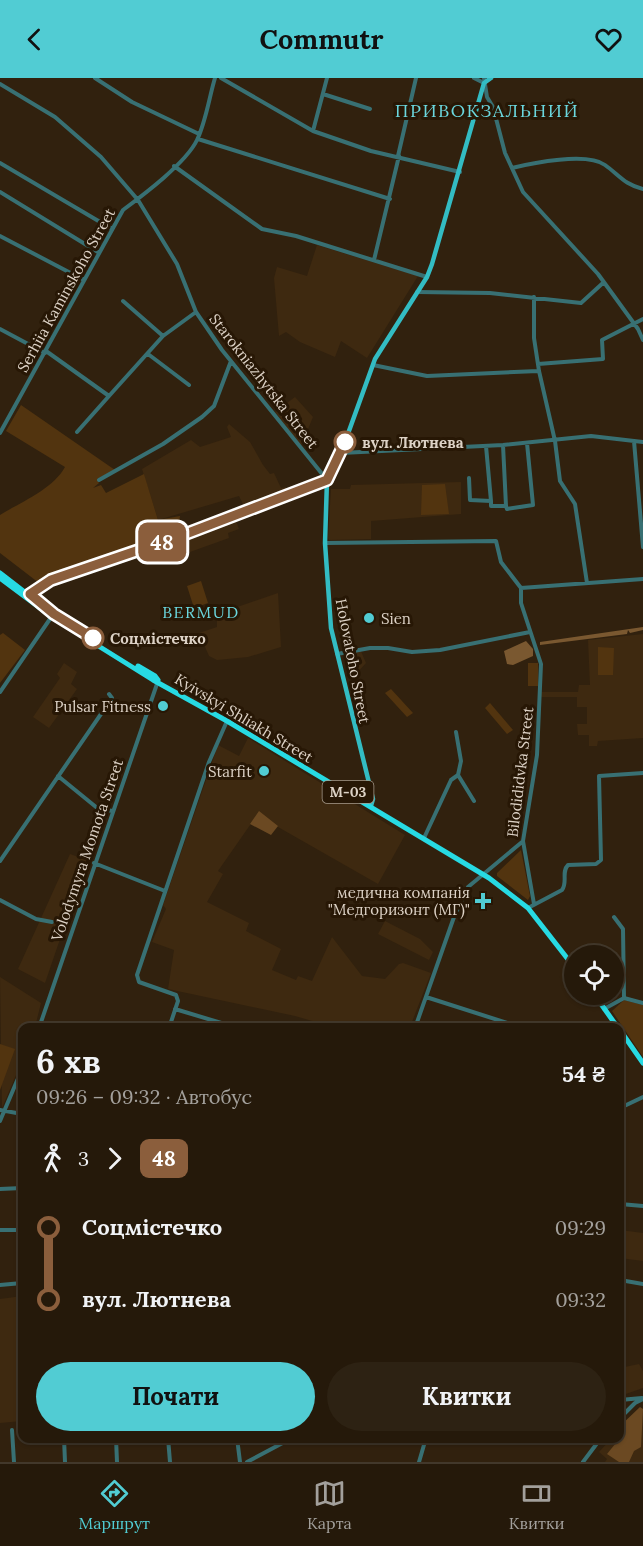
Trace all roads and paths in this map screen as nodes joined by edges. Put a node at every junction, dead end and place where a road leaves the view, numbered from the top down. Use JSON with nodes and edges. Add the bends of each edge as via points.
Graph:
{"nodes":[{"id":1,"x":95,"y":78,"type":"edge"},
{"id":2,"x":215,"y":78,"type":"edge"},
{"id":3,"x":221,"y":78,"type":"edge"},
{"id":4,"x":327,"y":78,"type":"edge"},
{"id":5,"x":416,"y":78,"type":"edge"},
{"id":6,"x":474,"y":78,"type":"edge"},
{"id":7,"x":491,"y":78,"type":"edge"},
{"id":8,"x":484,"y":80,"type":"edge"},
{"id":9,"x":0,"y":84,"type":"edge"},
{"id":10,"x":322,"y":94,"type":"junction"},
{"id":11,"x":370,"y":109,"type":"dead end"},
{"id":12,"x":313,"y":131,"type":"junction"},
{"id":13,"x":198,"y":137,"type":"junction"},
{"id":14,"x":398,"y":156,"type":"junction"},
{"id":15,"x":0,"y":163,"type":"edge"},
{"id":16,"x":174,"y":166,"type":"junction"},
{"id":17,"x":512,"y":168,"type":"junction"},
{"id":18,"x":460,"y":172,"type":"junction"},
{"id":19,"x":643,"y":189,"type":"edge"},
{"id":20,"x":0,"y":192,"type":"edge"},
{"id":21,"x":390,"y":199,"type":"junction"},
{"id":22,"x":138,"y":200,"type":"junction"},
{"id":23,"x":112,"y":229,"type":"junction"},
{"id":24,"x":0,"y":236,"type":"edge"},
{"id":25,"x":98,"y":252,"type":"junction"},
{"id":26,"x":374,"y":260,"type":"junction"},
{"id":27,"x":427,"y":276,"type":"junction"},
{"id":28,"x":84,"y":280,"type":"junction"},
{"id":29,"x":604,"y":282,"type":"junction"},
{"id":30,"x":417,"y":292,"type":"junction"},
{"id":31,"x":534,"y":297,"type":"junction"},
{"id":32,"x":123,"y":301,"type":"dead end"},
{"id":33,"x":196,"y":312,"type":"junction"},
{"id":34,"x":643,"y":319,"type":"edge"},
{"id":35,"x":636,"y":325,"type":"junction"},
{"id":36,"x":0,"y":329,"type":"edge"},
{"id":37,"x":163,"y":336,"type":"junction"},
{"id":38,"x":643,"y":340,"type":"edge"},
{"id":39,"x":45,"y":352,"type":"junction"},
{"id":40,"x":148,"y":354,"type":"junction"},
{"id":41,"x":231,"y":361,"type":"junction"},
{"id":42,"x":538,"y":364,"type":"junction"},
{"id":43,"x":373,"y":365,"type":"junction"},
{"id":44,"x":538,"y":371,"type":"junction"},
{"id":45,"x":189,"y":385,"type":"dead end"},
{"id":46,"x":109,"y":396,"type":"junction"},
{"id":47,"x":0,"y":432,"type":"edge"},
{"id":48,"x":76,"y":432,"type":"dead end"},
{"id":49,"x":555,"y":441,"type":"junction"},
{"id":50,"x":634,"y":441,"type":"junction"},
{"id":51,"x":643,"y":442,"type":"edge"},
{"id":52,"x":527,"y":443,"type":"junction"},
{"id":53,"x":503,"y":445,"type":"junction"},
{"id":54,"x":486,"y":446,"type":"junction"},
{"id":55,"x":341,"y":453,"type":"junction"},
{"id":56,"x":469,"y":477,"type":"dead end"},
{"id":57,"x":99,"y":480,"type":"dead end"},
{"id":58,"x":327,"y":480,"type":"junction"},
{"id":59,"x":491,"y":501,"type":"junction"},
{"id":60,"x":506,"y":506,"type":"junction"},
{"id":61,"x":325,"y":543,"type":"junction"},
{"id":62,"x":643,"y":547,"type":"edge"},
{"id":63,"x":0,"y":573,"type":"edge"},
{"id":64,"x":0,"y":578,"type":"edge"},
{"id":65,"x":643,"y":579,"type":"edge"},
{"id":66,"x":587,"y":583,"type":"junction"},
{"id":67,"x":521,"y":588,"type":"junction"},
{"id":68,"x":29,"y":596,"type":"junction"},
{"id":69,"x":53,"y":615,"type":"junction"},
{"id":70,"x":530,"y":632,"type":"junction"},
{"id":71,"x":337,"y":654,"type":"junction"},
{"id":72,"x":158,"y":680,"type":"junction"},
{"id":73,"x":0,"y":692,"type":"edge"},
{"id":74,"x":109,"y":694,"type":"dead end"},
{"id":75,"x":227,"y":720,"type":"junction"},
{"id":76,"x":456,"y":732,"type":"dead end"},
{"id":77,"x":643,"y":773,"type":"edge"},
{"id":78,"x":458,"y":775,"type":"junction"},
{"id":79,"x":58,"y":776,"type":"junction"},
{"id":80,"x":474,"y":801,"type":"dead end"},
{"id":81,"x":371,"y":806,"type":"junction"},
{"id":82,"x":112,"y":812,"type":"junction"},
{"id":83,"x":424,"y":838,"type":"junction"},
{"id":84,"x":523,"y":841,"type":"junction"},
{"id":85,"x":0,"y":861,"type":"edge"},
{"id":86,"x":94,"y":863,"type":"junction"},
{"id":87,"x":483,"y":874,"type":"junction"},
{"id":88,"x":165,"y":891,"type":"junction"},
{"id":89,"x":0,"y":900,"type":"edge"},
{"id":90,"x":531,"y":906,"type":"junction"},
{"id":91,"x":614,"y":917,"type":"dead end"},
{"id":92,"x":52,"y":922,"type":"dead end"},
{"id":93,"x":623,"y":945,"type":"edge"},
{"id":94,"x":564,"y":953,"type":"edge"},
{"id":95,"x":426,"y":997,"type":"junction"},
{"id":96,"x":624,"y":998,"type":"edge"},
{"id":97,"x":643,"y":1003,"type":"edge"},
{"id":98,"x":601,"y":1005,"type":"edge"},
{"id":99,"x":611,"y":1005,"type":"edge"},
{"id":100,"x":175,"y":1009,"type":"junction"},
{"id":101,"x":604,"y":1009,"type":"junction"},
{"id":102,"x":41,"y":1023,"type":"edge"},
{"id":103,"x":171,"y":1023,"type":"edge"},
{"id":104,"x":221,"y":1023,"type":"edge"},
{"id":105,"x":417,"y":1023,"type":"edge"},
{"id":106,"x":507,"y":1023,"type":"edge"},
{"id":107,"x":614,"y":1023,"type":"edge"},
{"id":108,"x":624,"y":1036,"type":"edge"},
{"id":109,"x":643,"y":1063,"type":"edge"},
{"id":110,"x":18,"y":1077,"type":"edge"},
{"id":111,"x":643,"y":1097,"type":"edge"},
{"id":112,"x":624,"y":1106,"type":"edge"},
{"id":113,"x":2,"y":1111,"type":"edge"},
{"id":114,"x":18,"y":1113,"type":"edge"},
{"id":115,"x":0,"y":1121,"type":"edge"},
{"id":116,"x":18,"y":1188,"type":"edge"},
{"id":117,"x":0,"y":1189,"type":"edge"},
{"id":118,"x":624,"y":1204,"type":"edge"},
{"id":119,"x":643,"y":1206,"type":"edge"},
{"id":120,"x":0,"y":1230,"type":"edge"},
{"id":121,"x":18,"y":1230,"type":"edge"},
{"id":122,"x":624,"y":1281,"type":"edge"},
{"id":123,"x":18,"y":1283,"type":"edge"},
{"id":124,"x":643,"y":1284,"type":"edge"},
{"id":125,"x":0,"y":1285,"type":"edge"},
{"id":126,"x":643,"y":1399,"type":"edge"},
{"id":127,"x":624,"y":1400,"type":"edge"},
{"id":128,"x":624,"y":1414,"type":"edge"},
{"id":129,"x":12,"y":1430,"type":"dead end"},
{"id":130,"x":64,"y":1443,"type":"edge"},
{"id":131,"x":116,"y":1443,"type":"edge"},
{"id":132,"x":168,"y":1443,"type":"edge"},
{"id":133,"x":238,"y":1443,"type":"edge"},
{"id":134,"x":283,"y":1443,"type":"edge"},
{"id":135,"x":425,"y":1443,"type":"edge"},
{"id":136,"x":597,"y":1443,"type":"edge"},
{"id":137,"x":14,"y":1462,"type":"edge"},
{"id":138,"x":65,"y":1462,"type":"edge"},
{"id":139,"x":117,"y":1462,"type":"edge"},
{"id":140,"x":170,"y":1462,"type":"edge"},
{"id":141,"x":240,"y":1462,"type":"edge"},
{"id":142,"x":247,"y":1462,"type":"edge"},
{"id":143,"x":419,"y":1462,"type":"edge"},
{"id":144,"x":583,"y":1462,"type":"edge"}],
"edges":[{"from":1,"to":13,"type":"street"},
{"from":2,"to":13,"type":"street","name":"Serhiia Kaminskoho Street"},
{"from":3,"to":12,"type":"street"},
{"from":4,"to":10,"type":"street"},
{"from":5,"to":14,"type":"street"},
{"from":6,"to":8,"type":"street"},
{"from":7,"to":8,"type":"main road"},
{"from":8,"to":17,"type":"street"},
{"from":8,"to":18,"type":"main road","name":"Holovatoho Street"},
{"from":9,"to":22,"type":"street","name":"Starokniazhytska Street","via":[[55,117],[101,157]]},
{"from":10,"to":11,"type":"street"},
{"from":10,"to":12,"type":"street"},
{"from":12,"to":14,"type":"street"},
{"from":13,"to":16,"type":"street","name":"Serhiia Kaminskoho Street","via":[[190,152]]},
{"from":13,"to":21,"type":"street"},
{"from":14,"to":18,"type":"street"},
{"from":14,"to":21,"type":"street"},
{"from":15,"to":23,"type":"street"},
{"from":16,"to":22,"type":"street","name":"Serhiia Kaminskoho Street"},
{"from":16,"to":26,"type":"street","via":[[262,229]]},
{"from":17,"to":19,"type":"street","via":[[591,160],[605,165],[628,185]]},
{"from":17,"to":29,"type":"street","via":[[523,192]]},
{"from":18,"to":27,"type":"main road","name":"Holovatoho Street"},
{"from":20,"to":25,"type":"street"},
{"from":21,"to":26,"type":"street"},
{"from":22,"to":23,"type":"street","name":"Serhiia Kaminskoho Street","via":[[123,210]]},
{"from":22,"to":33,"type":"street","name":"Starokniazhytska Street","via":[[177,264]]},
{"from":23,"to":25,"type":"street","name":"Serhiia Kaminskoho Street"},
{"from":24,"to":28,"type":"street"},
{"from":25,"to":28,"type":"street","name":"Serhiia Kaminskoho Street"},
{"from":26,"to":27,"type":"street"},
{"from":27,"to":30,"type":"main road","name":"Holovatoho Street"},
{"from":28,"to":39,"type":"street","name":"Serhiia Kaminskoho Street"},
{"from":29,"to":31,"type":"street","via":[[581,303]]},
{"from":29,"to":35,"type":"street"},
{"from":30,"to":31,"type":"street"},
{"from":30,"to":43,"type":"main road","name":"Holovatoho Street"},
{"from":31,"to":42,"type":"street"},
{"from":32,"to":37,"type":"street"},
{"from":33,"to":37,"type":"street"},
{"from":33,"to":41,"type":"street","name":"Starokniazhytska Street"},
{"from":34,"to":35,"type":"street"},
{"from":35,"to":38,"type":"street"},
{"from":35,"to":42,"type":"street","via":[[602,340],[603,359]]},
{"from":36,"to":39,"type":"street"},
{"from":37,"to":40,"type":"street"},
{"from":39,"to":46,"type":"street"},
{"from":39,"to":47,"type":"street","name":"Serhiia Kaminskoho Street"},
{"from":40,"to":45,"type":"street"},
{"from":40,"to":46,"type":"street"},
{"from":41,"to":57,"type":"street","via":[[214,406],[202,417]]},
{"from":41,"to":58,"type":"street","name":"Starokniazhytska Street"},
{"from":42,"to":44,"type":"street"},
{"from":43,"to":44,"type":"street","via":[[427,376]]},
{"from":43,"to":55,"type":"main road","name":"Holovatoho Street"},
{"from":44,"to":49,"type":"street"},
{"from":46,"to":48,"type":"street"},
{"from":49,"to":50,"type":"street","via":[[591,436]]},
{"from":49,"to":52,"type":"street"},
{"from":49,"to":66,"type":"street","via":[[560,481],[575,504]]},
{"from":50,"to":51,"type":"street"},
{"from":50,"to":62,"type":"street"},
{"from":52,"to":53,"type":"street"},
{"from":52,"to":60,"type":"street","via":[[533,505],[507,509]]},
{"from":53,"to":54,"type":"street"},
{"from":53,"to":60,"type":"street"},
{"from":54,"to":55,"type":"street"},
{"from":54,"to":59,"type":"street"},
{"from":55,"to":58,"type":"main road","name":"Holovatoho Street"},
{"from":56,"to":59,"type":"street","via":[[470,500]]},
{"from":58,"to":61,"type":"main road","name":"Holovatoho Street"},
{"from":58,"to":68,"type":"street","via":[[51,580]]},
{"from":59,"to":60,"type":"street","via":[[491,506]]},
{"from":61,"to":67,"type":"street","via":[[496,541],[501,562]]},
{"from":61,"to":71,"type":"main road","name":"Holovatoho Street","via":[[331,628]]},
{"from":63,"to":68,"type":"highway","name":"Kyivskyi Shliakh Street","number":"М-03"},
{"from":64,"to":68,"type":"highway","name":"Kyivskyi Shliakh Street","number":"М-03"},
{"from":65,"to":66,"type":"street"},
{"from":66,"to":67,"type":"street"},
{"from":67,"to":70,"type":"street","name":"Bilodididvka Street","via":[[521,603]]},
{"from":68,"to":69,"type":"highway","name":"Kyivskyi Shliakh Street","number":"М-03"},
{"from":69,"to":72,"type":"highway","name":"Kyivskyi Shliakh Street","number":"М-03"},
{"from":69,"to":73,"type":"street"},
{"from":70,"to":71,"type":"street","via":[[440,650],[370,648]]},
{"from":70,"to":84,"type":"street","name":"Bilodididvka Street","via":[[541,664],[541,712]]},
{"from":71,"to":81,"type":"main road","name":"Holovatoho Street","via":[[373,799]]},
{"from":72,"to":75,"type":"highway","name":"Kyivskyi Shliakh Street","number":"М-03"},
{"from":72,"to":82,"type":"street","name":"Volodymyra Momota Street"},
{"from":74,"to":79,"type":"street","via":[[110,704]]},
{"from":75,"to":81,"type":"highway","name":"Kyivskyi Shliakh Street","number":"М-03"},
{"from":75,"to":88,"type":"street"},
{"from":76,"to":78,"type":"street","via":[[461,761]]},
{"from":77,"to":90,"type":"street","via":[[599,776],[601,860],[596,864],[568,865],[564,888]]},
{"from":78,"to":80,"type":"street"},
{"from":78,"to":83,"type":"street","via":[[451,780]]},
{"from":79,"to":82,"type":"street","via":[[96,807]]},
{"from":79,"to":85,"type":"street"},
{"from":81,"to":83,"type":"highway","name":"Kyivskyi Shliakh Street","number":"М-03"},
{"from":82,"to":86,"type":"street","name":"Volodymyra Momota Street"},
{"from":83,"to":87,"type":"highway","name":"Kyivskyi Shliakh Street","number":"М-03"},
{"from":84,"to":87,"type":"street"},
{"from":84,"to":90,"type":"street","name":"Bilodididvka Street"},
{"from":86,"to":88,"type":"street"},
{"from":86,"to":102,"type":"street","name":"Volodymyra Momota Street"},
{"from":87,"to":90,"type":"highway","name":"Kyivskyi Shliakh Street","number":"М-03"},
{"from":87,"to":95,"type":"street","via":[[468,887]]},
{"from":88,"to":100,"type":"street","via":[[137,975],[139,982],[176,995]]},
{"from":89,"to":92,"type":"street","via":[[36,919]]},
{"from":90,"to":94,"type":"highway","name":"Kyivskyi Shliakh Street","number":"М-03"},
{"from":91,"to":93,"type":"street","via":[[623,929]]},
{"from":95,"to":105,"type":"street"},
{"from":95,"to":106,"type":"street"},
{"from":96,"to":97,"type":"street"},
{"from":98,"to":101,"type":"highway"},
{"from":99,"to":101,"type":"street"},
{"from":100,"to":103,"type":"street"},
{"from":100,"to":104,"type":"street"},
{"from":101,"to":107,"type":"highway"},
{"from":108,"to":109,"type":"highway"},
{"from":110,"to":113,"type":"street"},
{"from":111,"to":112,"type":"street"},
{"from":113,"to":114,"type":"street"},
{"from":113,"to":115,"type":"street"},
{"from":116,"to":117,"type":"street"},
{"from":118,"to":119,"type":"street"},
{"from":120,"to":121,"type":"street"},
{"from":122,"to":124,"type":"street"},
{"from":123,"to":125,"type":"street"},
{"from":126,"to":127,"type":"street"},
{"from":126,"to":128,"type":"street"},
{"from":129,"to":137,"type":"street"},
{"from":130,"to":138,"type":"street"},
{"from":131,"to":139,"type":"street"},
{"from":132,"to":140,"type":"street"},
{"from":133,"to":141,"type":"street"},
{"from":134,"to":142,"type":"street"},
{"from":135,"to":143,"type":"street"},
{"from":136,"to":144,"type":"street"}]}
